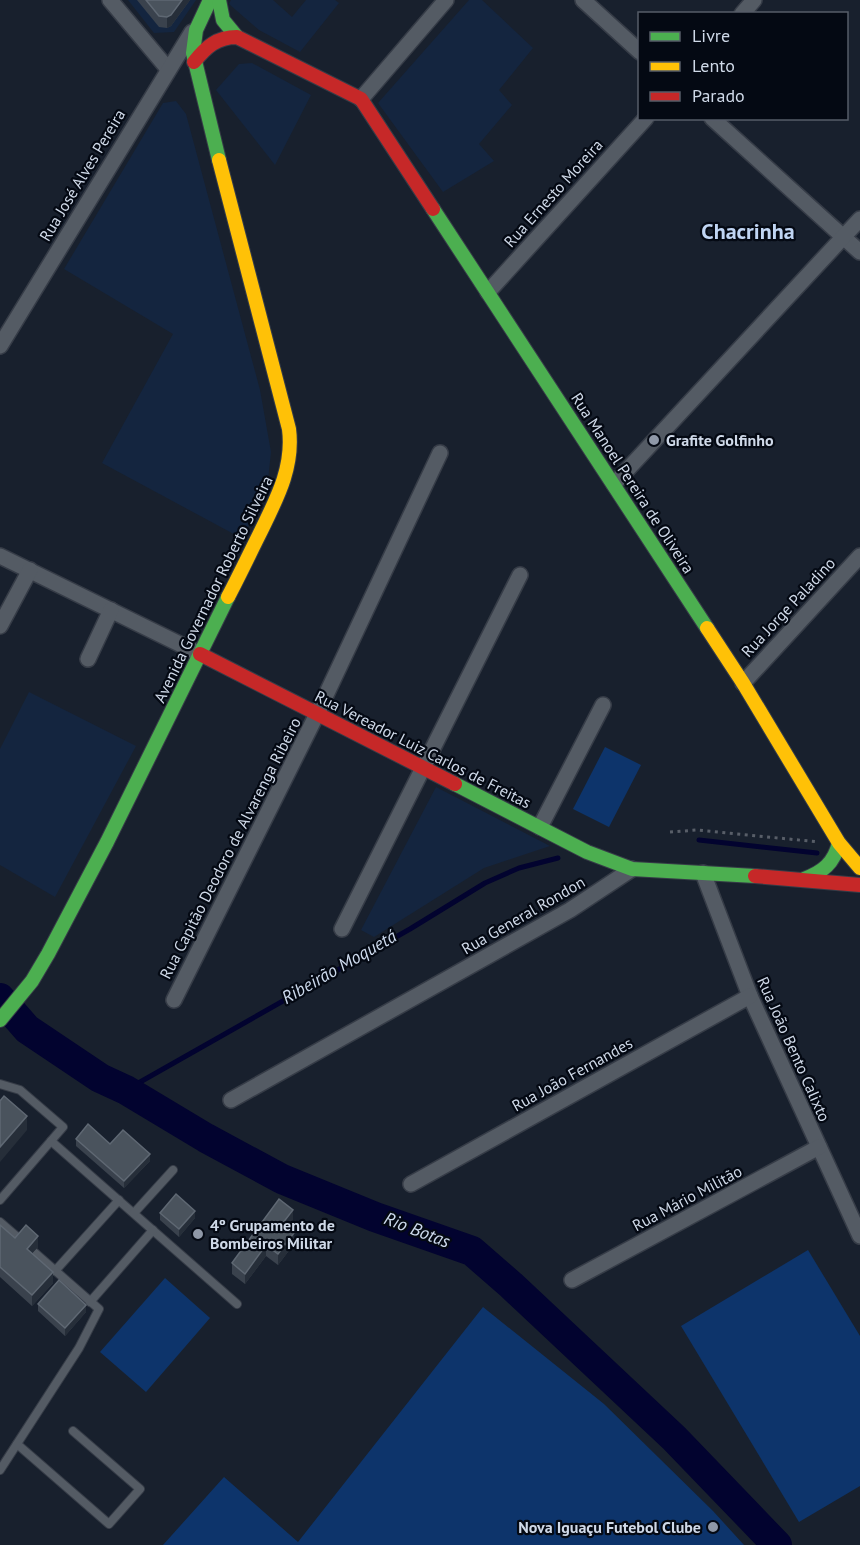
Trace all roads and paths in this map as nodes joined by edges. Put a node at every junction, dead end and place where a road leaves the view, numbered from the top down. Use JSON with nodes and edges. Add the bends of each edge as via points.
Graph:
{"nodes":[{"id":1,"x":110,"y":0,"type":"edge"},
{"id":2,"x":210,"y":0,"type":"edge"},
{"id":3,"x":219,"y":0,"type":"edge"},
{"id":4,"x":446,"y":0,"type":"edge"},
{"id":5,"x":584,"y":0,"type":"edge"},
{"id":6,"x":754,"y":0,"type":"edge"},
{"id":7,"x":744,"y":12,"type":"edge"},
{"id":8,"x":197,"y":24,"type":"junction"},
{"id":9,"x":237,"y":37,"type":"junction"},
{"id":10,"x":638,"y":51,"type":"edge"},
{"id":11,"x":194,"y":62,"type":"junction"},
{"id":12,"x":168,"y":69,"type":"junction"},
{"id":13,"x":361,"y":99,"type":"junction"},
{"id":14,"x":644,"y":120,"type":"edge"},
{"id":15,"x":714,"y":120,"type":"edge"},
{"id":16,"x":860,"y":219,"type":"edge"},
{"id":17,"x":843,"y":238,"type":"junction"},
{"id":18,"x":860,"y":252,"type":"edge"},
{"id":19,"x":488,"y":292,"type":"junction"},
{"id":20,"x":0,"y":346,"type":"edge"},
{"id":21,"x":440,"y":453,"type":"dead end"},
{"id":22,"x":614,"y":484,"type":"junction"},
{"id":23,"x":0,"y":556,"type":"edge"},
{"id":24,"x":860,"y":556,"type":"edge"},
{"id":25,"x":30,"y":570,"type":"junction"},
{"id":26,"x":520,"y":575,"type":"dead end"},
{"id":27,"x":111,"y":610,"type":"junction"},
{"id":28,"x":0,"y":626,"type":"edge"},
{"id":29,"x":200,"y":654,"type":"junction"},
{"id":30,"x":88,"y":659,"type":"dead end"},
{"id":31,"x":743,"y":682,"type":"junction"},
{"id":32,"x":603,"y":705,"type":"dead end"},
{"id":33,"x":317,"y":714,"type":"junction"},
{"id":34,"x":424,"y":768,"type":"junction"},
{"id":35,"x":540,"y":827,"type":"junction"},
{"id":36,"x":670,"y":832,"type":"dead end"},
{"id":37,"x":839,"y":843,"type":"junction"},
{"id":38,"x":860,"y":868,"type":"edge"},
{"id":39,"x":632,"y":869,"type":"junction"},
{"id":40,"x":703,"y":873,"type":"junction"},
{"id":41,"x":803,"y":880,"type":"junction"},
{"id":42,"x":860,"y":885,"type":"edge"},
{"id":43,"x":342,"y":929,"type":"dead end"},
{"id":44,"x":750,"y":996,"type":"junction"},
{"id":45,"x":174,"y":1000,"type":"dead end"},
{"id":46,"x":0,"y":1020,"type":"edge"},
{"id":47,"x":0,"y":1084,"type":"edge"},
{"id":48,"x":231,"y":1100,"type":"dead end"},
{"id":49,"x":51,"y":1141,"type":"junction"},
{"id":50,"x":819,"y":1148,"type":"junction"},
{"id":51,"x":173,"y":1170,"type":"dead end"},
{"id":52,"x":411,"y":1184,"type":"dead end"},
{"id":53,"x":0,"y":1200,"type":"edge"},
{"id":54,"x":118,"y":1200,"type":"junction"},
{"id":55,"x":134,"y":1214,"type":"junction"},
{"id":56,"x":0,"y":1222,"type":"edge"},
{"id":57,"x":153,"y":1230,"type":"junction"},
{"id":58,"x":860,"y":1236,"type":"edge"},
{"id":59,"x":22,"y":1241,"type":"edge"},
{"id":60,"x":34,"y":1252,"type":"edge"},
{"id":61,"x":55,"y":1271,"type":"junction"},
{"id":62,"x":572,"y":1280,"type":"dead end"},
{"id":63,"x":90,"y":1302,"type":"junction"},
{"id":64,"x":237,"y":1304,"type":"dead end"},
{"id":65,"x":73,"y":1431,"type":"dead end"},
{"id":66,"x":16,"y":1444,"type":"junction"},
{"id":67,"x":0,"y":1470,"type":"edge"}],
"edges":[{"from":1,"to":12,"type":"street"},
{"from":2,"to":8,"type":"street","name":"Avenida Governador Roberto Silveira"},
{"from":3,"to":9,"type":"street","via":[[219,13]]},
{"from":4,"to":13,"type":"street"},
{"from":5,"to":10,"type":"street"},
{"from":6,"to":7,"type":"street"},
{"from":8,"to":11,"type":"street","name":"Avenida Governador Roberto Silveira","via":[[192,43]]},
{"from":8,"to":12,"type":"street","name":"Rua José Alves Pereira"},
{"from":9,"to":11,"type":"street","via":[[214,41]]},
{"from":9,"to":13,"type":"street"},
{"from":11,"to":12,"type":"street"},
{"from":11,"to":29,"type":"street","name":"Avenida Governador Roberto Silveira","via":[[289,429],[291,450],[280,493]]},
{"from":12,"to":20,"type":"street","name":"Rua José Alves Pereira"},
{"from":13,"to":19,"type":"street","name":"Rua Manoel Pereira de Oliveira"},
{"from":14,"to":19,"type":"street","name":"Rua Ernesto Moreira"},
{"from":15,"to":17,"type":"street"},
{"from":16,"to":17,"type":"street"},
{"from":17,"to":18,"type":"street"},
{"from":17,"to":22,"type":"street"},
{"from":19,"to":22,"type":"street","name":"Rua Manoel Pereira de Oliveira"},
{"from":21,"to":33,"type":"street","name":"Rua Capitão Deodoro de Alvarenga Ribeiro"},
{"from":22,"to":31,"type":"street","name":"Rua Manoel Pereira de Oliveira"},
{"from":23,"to":25,"type":"street"},
{"from":24,"to":31,"type":"street","name":"Rua Jorge Paladino"},
{"from":25,"to":27,"type":"street"},
{"from":25,"to":28,"type":"street"},
{"from":26,"to":34,"type":"street"},
{"from":27,"to":29,"type":"street"},
{"from":27,"to":30,"type":"street"},
{"from":29,"to":33,"type":"street","name":"Rua Vereador Luiz Carlos de Freitas"},
{"from":29,"to":46,"type":"street","name":"Avenida Governador Roberto Silveira","via":[[107,842],[32,981]]},
{"from":31,"to":37,"type":"street","name":"Rua Manoel Pereira de Oliveira"},
{"from":32,"to":35,"type":"street"},
{"from":33,"to":34,"type":"street","name":"Rua Vereador Luiz Carlos de Freitas"},
{"from":33,"to":45,"type":"street","name":"Rua Capitão Deodoro de Alvarenga Ribeiro"},
{"from":34,"to":35,"type":"street","name":"Rua Vereador Luiz Carlos de Freitas"},
{"from":34,"to":43,"type":"street"},
{"from":35,"to":39,"type":"street","name":"Rua Vereador Luiz Carlos de Freitas","via":[[587,852]]},
{"from":36,"to":37,"type":"path","via":[[697,830]]},
{"from":37,"to":38,"type":"street","name":"Rua Manoel Pereira de Oliveira"},
{"from":37,"to":41,"type":"street","via":[[828,868]]},
{"from":39,"to":40,"type":"street"},
{"from":39,"to":48,"type":"street","name":"Rua General Rondon","via":[[570,910]]},
{"from":40,"to":41,"type":"street"},
{"from":40,"to":44,"type":"street","name":"Rua João Bento Calixto"},
{"from":41,"to":42,"type":"street"},
{"from":44,"to":50,"type":"street","name":"Rua João Bento Calixto"},
{"from":44,"to":52,"type":"street","name":"Rua João Fernandes"},
{"from":47,"to":49,"type":"lane","via":[[20,1090],[63,1127]]},
{"from":49,"to":53,"type":"lane"},
{"from":49,"to":54,"type":"lane"},
{"from":50,"to":58,"type":"street","name":"Rua João Bento Calixto"},
{"from":50,"to":62,"type":"street","name":"Rua Mário Militão"},
{"from":51,"to":55,"type":"lane"},
{"from":54,"to":55,"type":"lane"},
{"from":54,"to":61,"type":"lane"},
{"from":55,"to":57,"type":"lane"},
{"from":56,"to":59,"type":"lane"},
{"from":57,"to":63,"type":"lane"},
{"from":57,"to":64,"type":"lane"},
{"from":60,"to":61,"type":"lane"},
{"from":61,"to":63,"type":"lane"},
{"from":63,"to":66,"type":"lane","via":[[99,1309],[79,1348]]},
{"from":65,"to":66,"type":"lane","via":[[140,1489],[109,1524]]},
{"from":66,"to":67,"type":"lane"}]}
